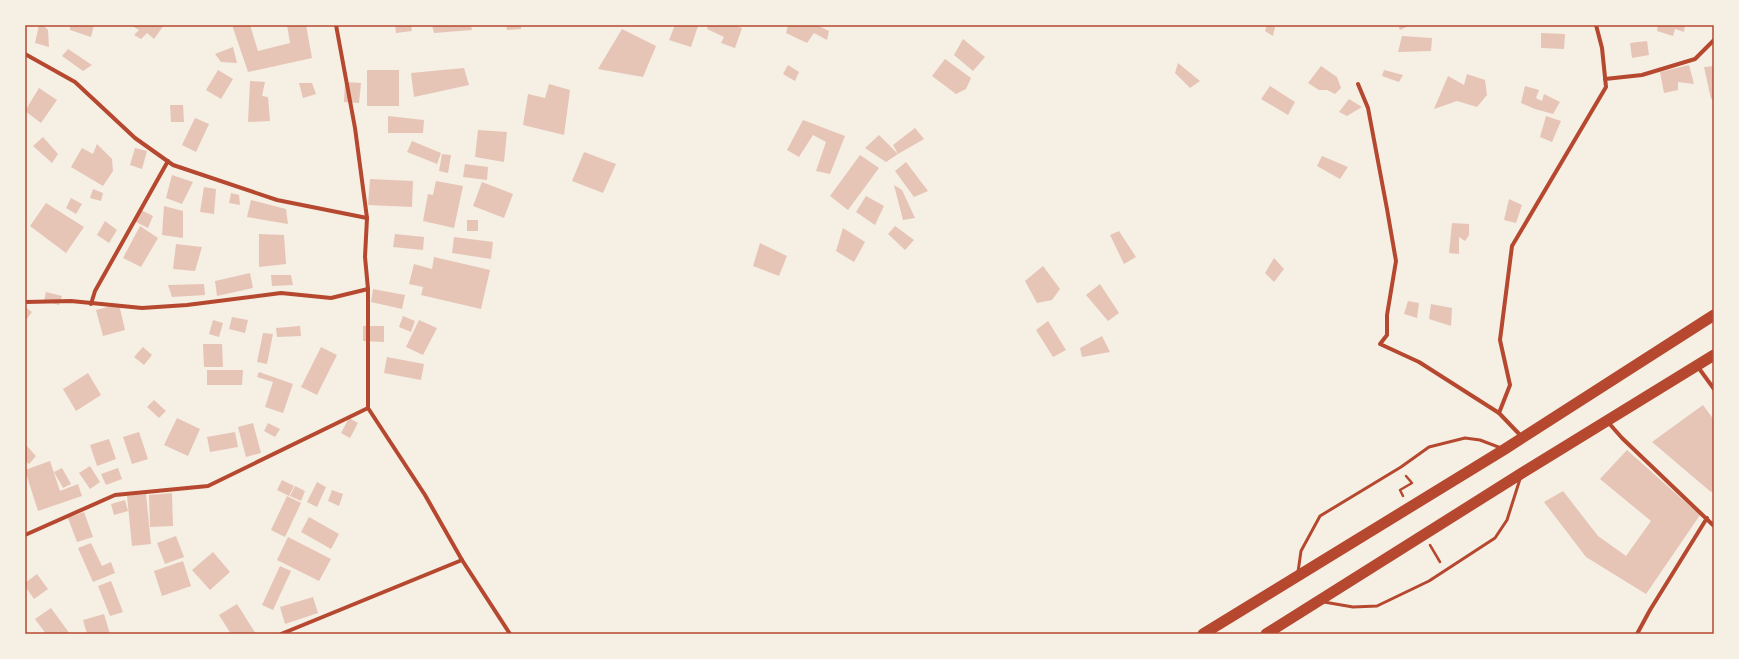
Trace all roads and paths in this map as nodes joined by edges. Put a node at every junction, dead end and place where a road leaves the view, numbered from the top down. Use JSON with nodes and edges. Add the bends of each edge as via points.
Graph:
{"nodes":[{"id":1,"x":336,"y":25,"type":"edge"},
{"id":2,"x":1596,"y":25,"type":"edge"},
{"id":3,"x":1714,"y":40,"type":"edge"},
{"id":4,"x":25,"y":54,"type":"edge"},
{"id":5,"x":1605,"y":79,"type":"junction"},
{"id":6,"x":1358,"y":84,"type":"dead end"},
{"id":7,"x":168,"y":161,"type":"junction"},
{"id":8,"x":367,"y":218,"type":"junction"},
{"id":9,"x":368,"y":289,"type":"junction"},
{"id":10,"x":25,"y":302,"type":"edge"},
{"id":11,"x":91,"y":304,"type":"junction"},
{"id":12,"x":1714,"y":315,"type":"edge"},
{"id":13,"x":1714,"y":355,"type":"edge"},
{"id":14,"x":1698,"y":365,"type":"junction"},
{"id":15,"x":1714,"y":389,"type":"edge"},
{"id":16,"x":368,"y":408,"type":"junction"},
{"id":17,"x":1499,"y":413,"type":"junction"},
{"id":18,"x":1607,"y":421,"type":"junction"},
{"id":19,"x":1522,"y":438,"type":"junction"},
{"id":20,"x":1505,"y":449,"type":"junction"},
{"id":21,"x":1401,"y":467,"type":"junction"},
{"id":22,"x":1522,"y":473,"type":"junction"},
{"id":23,"x":1400,"y":490,"type":"dead end"},
{"id":24,"x":1707,"y":518,"type":"junction"},
{"id":25,"x":1714,"y":526,"type":"edge"},
{"id":26,"x":25,"y":536,"type":"edge"},
{"id":27,"x":462,"y":560,"type":"junction"},
{"id":28,"x":1297,"y":576,"type":"junction"},
{"id":29,"x":1320,"y":601,"type":"junction"},
{"id":30,"x":281,"y":634,"type":"edge"},
{"id":31,"x":510,"y":634,"type":"edge"},
{"id":32,"x":1203,"y":634,"type":"edge"},
{"id":33,"x":1266,"y":634,"type":"edge"},
{"id":34,"x":1637,"y":634,"type":"edge"}],
"edges":[{"from":1,"to":8,"type":"street","via":[[355,128]]},
{"from":2,"to":5,"type":"street","via":[[1602,48]]},
{"from":3,"to":5,"type":"street","via":[[1695,60],[1642,75]]},
{"from":4,"to":7,"type":"street","via":[[75,82],[135,138]]},
{"from":5,"to":17,"type":"street","via":[[1606,87],[1512,246],[1500,340],[1510,385]]},
{"from":6,"to":17,"type":"street","via":[[1368,108],[1396,261],[1386,335],[1380,344],[1419,362]]},
{"from":7,"to":8,"type":"street","via":[[173,165],[277,200]]},
{"from":7,"to":11,"type":"street","via":[[95,291]]},
{"from":8,"to":9,"type":"street","via":[[365,257]]},
{"from":9,"to":11,"type":"street","via":[[331,298],[281,293],[142,308]]},
{"from":9,"to":16,"type":"street"},
{"from":10,"to":11,"type":"street","via":[[71,301]]},
{"from":12,"to":19,"type":"highway"},
{"from":13,"to":14,"type":"highway"},
{"from":14,"to":15,"type":"street"},
{"from":14,"to":18,"type":"highway"},
{"from":16,"to":26,"type":"street","via":[[208,486],[115,495]]},
{"from":16,"to":27,"type":"street","via":[[425,495]]},
{"from":17,"to":19,"type":"street"},
{"from":18,"to":22,"type":"highway"},
{"from":18,"to":24,"type":"street"},
{"from":19,"to":20,"type":"highway"},
{"from":20,"to":21,"type":"lane","via":[[1480,440],[1465,438],[1429,447]]},
{"from":20,"to":28,"type":"highway"},
{"from":21,"to":23,"type":"path","via":[[1412,483]]},
{"from":21,"to":28,"type":"lane","via":[[1320,516],[1301,551]]},
{"from":22,"to":29,"type":"highway"},
{"from":22,"to":29,"type":"lane","via":[[1507,520],[1495,538],[1429,581],[1377,606],[1353,606]]},
{"from":24,"to":25,"type":"street"},
{"from":24,"to":34,"type":"street"},
{"from":27,"to":30,"type":"street"},
{"from":27,"to":31,"type":"street"},
{"from":28,"to":32,"type":"highway"},
{"from":29,"to":33,"type":"highway"}]}
